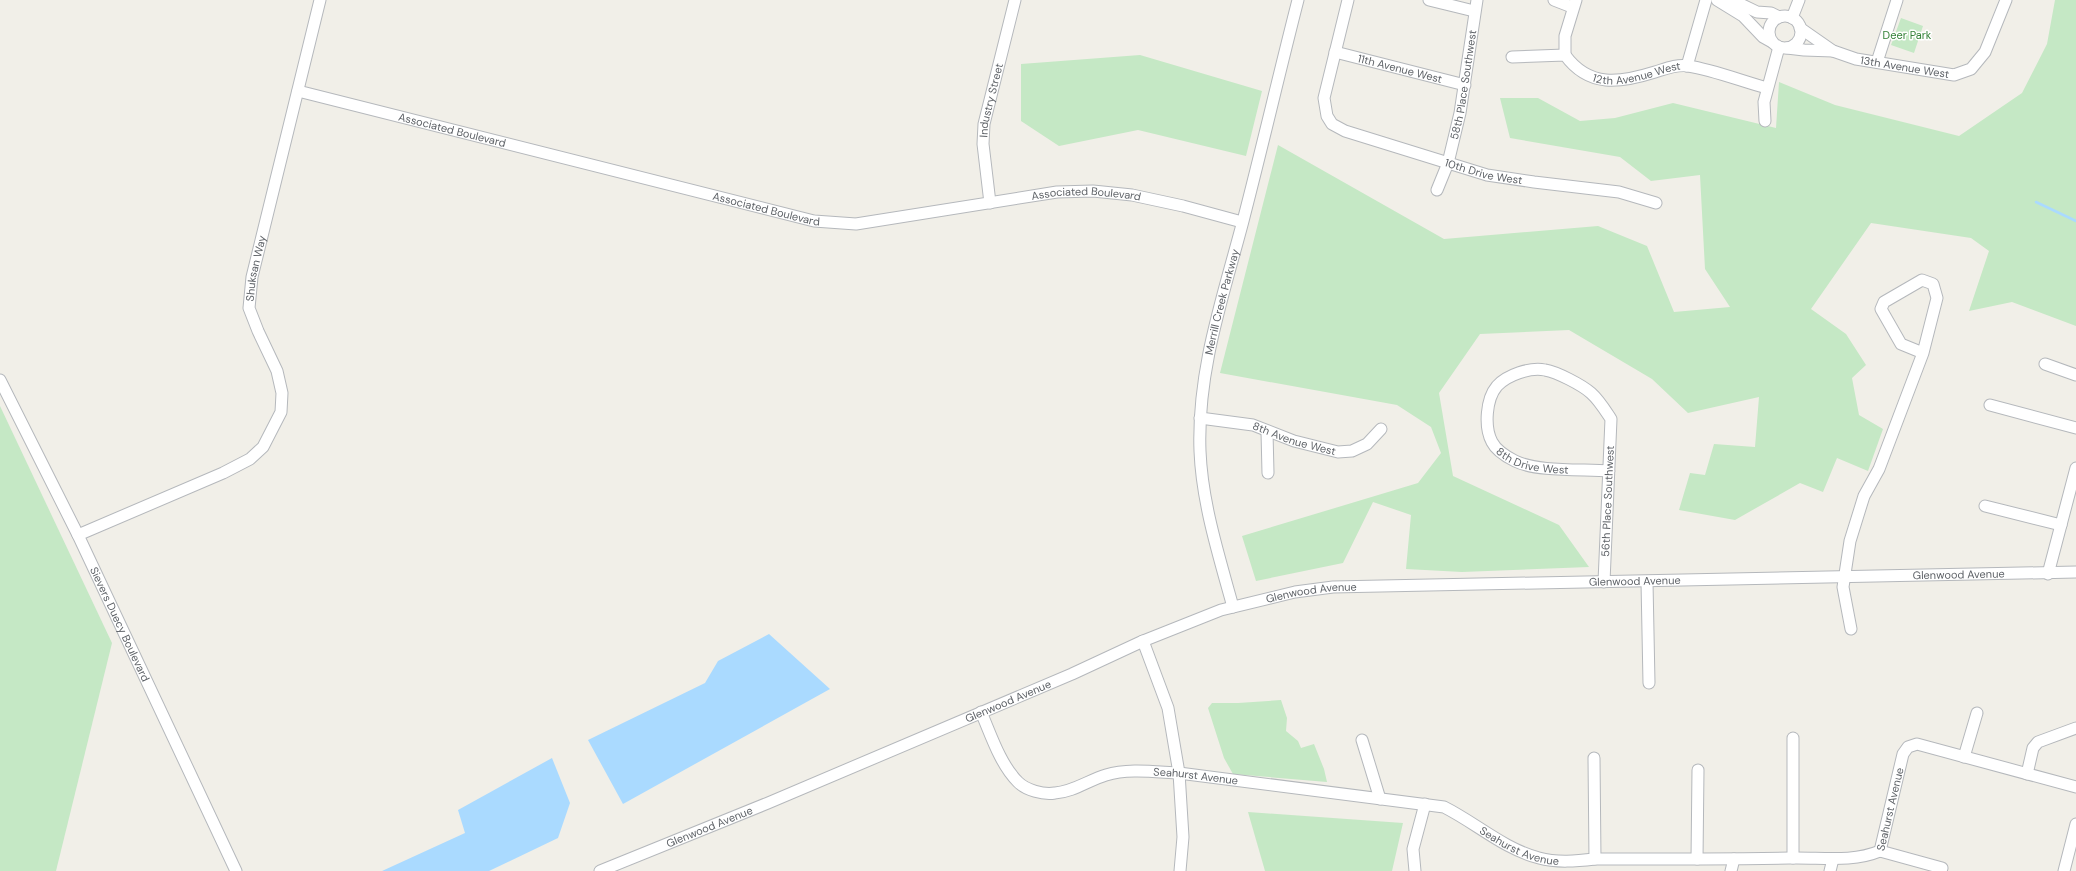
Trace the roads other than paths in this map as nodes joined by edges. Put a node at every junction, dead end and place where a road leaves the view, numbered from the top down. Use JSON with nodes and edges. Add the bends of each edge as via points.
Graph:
{"nodes":[{"id":1,"x":320,"y":0,"type":"edge"},
{"id":2,"x":1016,"y":0,"type":"edge"},
{"id":3,"x":1298,"y":0,"type":"edge"},
{"id":4,"x":1348,"y":0,"type":"edge"},
{"id":5,"x":1429,"y":0,"type":"edge"},
{"id":6,"x":1554,"y":0,"type":"edge"},
{"id":7,"x":1706,"y":0,"type":"edge"},
{"id":8,"x":1717,"y":0,"type":"edge"},
{"id":9,"x":1732,"y":0,"type":"edge"},
{"id":10,"x":1800,"y":0,"type":"edge"},
{"id":11,"x":1896,"y":0,"type":"edge"},
{"id":12,"x":2006,"y":0,"type":"edge"},
{"id":13,"x":1574,"y":4,"type":"edge"},
{"id":14,"x":1476,"y":6,"type":"edge"},
{"id":15,"x":1779,"y":17,"type":"junction"},
{"id":16,"x":1792,"y":18,"type":"junction"},
{"id":17,"x":1800,"y":28,"type":"junction"},
{"id":18,"x":1779,"y":45,"type":"junction"},
{"id":19,"x":1833,"y":51,"type":"junction"},
{"id":20,"x":1335,"y":52,"type":"junction"},
{"id":21,"x":1565,"y":55,"type":"junction"},
{"id":22,"x":1512,"y":57,"type":"dead end"},
{"id":23,"x":1877,"y":62,"type":"junction"},
{"id":24,"x":1687,"y":66,"type":"junction"},
{"id":25,"x":1465,"y":85,"type":"junction"},
{"id":26,"x":1767,"y":88,"type":"junction"},
{"id":27,"x":298,"y":91,"type":"junction"},
{"id":28,"x":1765,"y":121,"type":"dead end"},
{"id":29,"x":1448,"y":162,"type":"junction"},
{"id":30,"x":1437,"y":190,"type":"dead end"},
{"id":31,"x":990,"y":203,"type":"junction"},
{"id":32,"x":1656,"y":203,"type":"dead end"},
{"id":33,"x":1242,"y":222,"type":"junction"},
{"id":34,"x":1923,"y":353,"type":"junction"},
{"id":35,"x":2045,"y":364,"type":"dead end"},
{"id":36,"x":2076,"y":375,"type":"edge"},
{"id":37,"x":0,"y":380,"type":"edge"},
{"id":38,"x":1990,"y":405,"type":"dead end"},
{"id":39,"x":1487,"y":413,"type":"joint"},
{"id":40,"x":1200,"y":418,"type":"junction"},
{"id":41,"x":2076,"y":428,"type":"edge"},
{"id":42,"x":1381,"y":429,"type":"dead end"},
{"id":43,"x":1267,"y":432,"type":"junction"},
{"id":44,"x":2076,"y":468,"type":"edge"},
{"id":45,"x":1609,"y":471,"type":"junction"},
{"id":46,"x":1268,"y":473,"type":"dead end"},
{"id":47,"x":1985,"y":506,"type":"dead end"},
{"id":48,"x":2061,"y":525,"type":"junction"},
{"id":49,"x":78,"y":535,"type":"junction"},
{"id":50,"x":2076,"y":572,"type":"edge"},
{"id":51,"x":2048,"y":574,"type":"junction"},
{"id":52,"x":1846,"y":578,"type":"junction"},
{"id":53,"x":1604,"y":582,"type":"junction"},
{"id":54,"x":1647,"y":582,"type":"junction"},
{"id":55,"x":1233,"y":606,"type":"junction"},
{"id":56,"x":1851,"y":629,"type":"dead end"},
{"id":57,"x":1143,"y":641,"type":"junction"},
{"id":58,"x":1649,"y":683,"type":"dead end"},
{"id":59,"x":981,"y":712,"type":"junction"},
{"id":60,"x":1977,"y":713,"type":"dead end"},
{"id":61,"x":2076,"y":728,"type":"edge"},
{"id":62,"x":1793,"y":738,"type":"dead end"},
{"id":63,"x":1362,"y":740,"type":"dead end"},
{"id":64,"x":1964,"y":757,"type":"junction"},
{"id":65,"x":1594,"y":758,"type":"dead end"},
{"id":66,"x":1698,"y":770,"type":"dead end"},
{"id":67,"x":1179,"y":774,"type":"junction"},
{"id":68,"x":2027,"y":774,"type":"junction"},
{"id":69,"x":2076,"y":787,"type":"edge"},
{"id":70,"x":1380,"y":798,"type":"junction"},
{"id":71,"x":1425,"y":804,"type":"junction"},
{"id":72,"x":2076,"y":824,"type":"edge"},
{"id":73,"x":1880,"y":851,"type":"junction"},
{"id":74,"x":1793,"y":858,"type":"junction"},
{"id":75,"x":1595,"y":859,"type":"junction"},
{"id":76,"x":1697,"y":859,"type":"junction"},
{"id":77,"x":1734,"y":859,"type":"junction"},
{"id":78,"x":1833,"y":859,"type":"junction"},
{"id":79,"x":1580,"y":866,"type":"edge"},
{"id":80,"x":606,"y":870,"type":"edge"},
{"id":81,"x":236,"y":871,"type":"edge"},
{"id":82,"x":1180,"y":871,"type":"edge"},
{"id":83,"x":1415,"y":871,"type":"edge"},
{"id":84,"x":1731,"y":871,"type":"edge"},
{"id":85,"x":1830,"y":871,"type":"edge"},
{"id":86,"x":1941,"y":871,"type":"edge"},
{"id":87,"x":2064,"y":871,"type":"edge"}],
"edges":[{"from":1,"to":27,"type":"street","name":"Shuksan Way"},
{"from":2,"to":31,"type":"street","name":"Industry Street","via":[[984,124],[983,144]]},
{"from":3,"to":33,"type":"street","name":"Merrill Creek Parkway"},
{"from":4,"to":20,"type":"street"},
{"from":5,"to":14,"type":"street"},
{"from":6,"to":13,"type":"street"},
{"from":7,"to":24,"type":"street"},
{"from":8,"to":18,"type":"street","via":[[1743,16],[1763,37]]},
{"from":9,"to":15,"type":"street","via":[[1757,12],[1771,13]]},
{"from":10,"to":16,"type":"street"},
{"from":11,"to":23,"type":"street"},
{"from":12,"to":23,"type":"street","name":"13th Avenue West","via":[[1985,52],[1972,69],[1954,75]]},
{"from":13,"to":21,"type":"street","via":[[1565,36]]},
{"from":14,"to":25,"type":"street","name":"58th Place Southwest"},
{"from":15,"to":16,"type":"street"},
{"from":15,"to":18,"type":"street","via":[[1769,28],[1769,36]]},
{"from":16,"to":17,"type":"street"},
{"from":17,"to":18,"type":"street","via":[[1797,42]]},
{"from":17,"to":19,"type":"street","name":"13th Avenue West"},
{"from":18,"to":19,"type":"street","name":"13th Avenue West","via":[[1804,50]]},
{"from":18,"to":26,"type":"street"},
{"from":19,"to":23,"type":"street","name":"13th Avenue West","via":[[1856,59]]},
{"from":20,"to":25,"type":"street","name":"11th Avenue West"},
{"from":20,"to":29,"type":"street","name":"10th Drive West","via":[[1324,98],[1325,109],[1332,124]]},
{"from":21,"to":22,"type":"street"},
{"from":21,"to":24,"type":"street","name":"12th Avenue West","via":[[1575,68],[1586,75],[1610,81],[1631,79],[1672,67]]},
{"from":24,"to":26,"type":"street","name":"12th Avenue West"},
{"from":25,"to":29,"type":"street","name":"58th Place Southwest"},
{"from":26,"to":28,"type":"street","via":[[1764,102]]},
{"from":27,"to":31,"type":"street","name":"Associated Boulevard","via":[[814,221],[856,224]]},
{"from":27,"to":49,"type":"street","name":"Shuksan Way","via":[[252,277],[249,308],[277,371],[282,393],[281,412],[275,425],[263,447],[250,459]]},
{"from":29,"to":30,"type":"street","name":"58th Place Southwest"},
{"from":29,"to":32,"type":"street","name":"10th Drive West","via":[[1487,175],[1619,192]]},
{"from":31,"to":33,"type":"street","name":"Associated Boulevard","via":[[1057,192],[1093,191],[1132,195]]},
{"from":33,"to":40,"type":"street","name":"Merrill Creek Parkway","via":[[1213,330],[1204,377]]},
{"from":34,"to":34,"type":"street","via":[[1937,298],[1933,284],[1922,280],[1884,302],[1881,309],[1901,344]]},
{"from":34,"to":52,"type":"street","via":[[1879,469],[1864,496],[1850,541]]},
{"from":35,"to":36,"type":"street"},
{"from":37,"to":49,"type":"street","name":"Sievers Duecy Boulevard"},
{"from":38,"to":41,"type":"street"},
{"from":39,"to":45,"type":"street","name":"8th Drive West","via":[[1492,442],[1503,454],[1516,462],[1531,467]]},
{"from":39,"to":45,"type":"street","name":"56th Place Southwest","via":[[1497,387],[1510,376],[1544,369],[1570,380],[1590,392],[1611,419]]},
{"from":40,"to":43,"type":"street","name":"8th Avenue West","via":[[1253,425]]},
{"from":40,"to":55,"type":"street","name":"Merrill Creek Parkway","via":[[1202,476],[1213,531]]},
{"from":42,"to":43,"type":"street","name":"8th Avenue West","via":[[1367,444],[1352,451],[1338,452]]},
{"from":43,"to":46,"type":"street"},
{"from":44,"to":48,"type":"street"},
{"from":45,"to":53,"type":"street","name":"56th Place Southwest"},
{"from":47,"to":48,"type":"street"},
{"from":48,"to":51,"type":"street"},
{"from":49,"to":81,"type":"street","name":"Sievers Duecy Boulevard"},
{"from":50,"to":51,"type":"street","name":"Glenwood Avenue"},
{"from":51,"to":52,"type":"street","name":"Glenwood Avenue"},
{"from":52,"to":54,"type":"street","name":"Glenwood Avenue"},
{"from":52,"to":56,"type":"street","via":[[1843,587]]},
{"from":53,"to":54,"type":"street","name":"Glenwood Avenue"},
{"from":53,"to":55,"type":"street","name":"Glenwood Avenue","via":[[1332,587],[1294,592]]},
{"from":54,"to":58,"type":"street"},
{"from":55,"to":57,"type":"street","name":"Glenwood Avenue"},
{"from":57,"to":59,"type":"street","name":"Glenwood Avenue"},
{"from":57,"to":67,"type":"street","via":[[1168,708]]},
{"from":59,"to":67,"type":"street","name":"Seahurst Avenue","via":[[1002,759],[1018,783],[1032,791],[1054,794],[1082,786],[1106,775],[1119,773]]},
{"from":59,"to":80,"type":"street","name":"Glenwood Avenue"},
{"from":60,"to":64,"type":"street"},
{"from":61,"to":68,"type":"street","via":[[2038,742],[2033,748]]},
{"from":62,"to":74,"type":"street"},
{"from":63,"to":70,"type":"street"},
{"from":64,"to":68,"type":"street","name":"Seahurst Avenue"},
{"from":64,"to":73,"type":"street","name":"Seahurst Avenue","via":[[1917,744],[1908,746],[1903,754]]},
{"from":65,"to":75,"type":"street"},
{"from":66,"to":76,"type":"street"},
{"from":67,"to":70,"type":"street","name":"Seahurst Avenue"},
{"from":67,"to":82,"type":"street","via":[[1184,837]]},
{"from":68,"to":69,"type":"street","name":"Seahurst Avenue"},
{"from":70,"to":71,"type":"street","name":"Seahurst Avenue"},
{"from":71,"to":79,"type":"street","name":"Seahurst Avenue","via":[[1444,806],[1515,849],[1540,858],[1571,862]]},
{"from":71,"to":83,"type":"street","via":[[1413,849]]},
{"from":72,"to":87,"type":"street"},
{"from":73,"to":78,"type":"street","name":"Seahurst Avenue","via":[[1866,857]]},
{"from":73,"to":86,"type":"street","via":[[1942,868]]},
{"from":74,"to":77,"type":"street","name":"Seahurst Avenue"},
{"from":74,"to":78,"type":"street","name":"Seahurst Avenue"},
{"from":75,"to":76,"type":"street","name":"Seahurst Avenue"},
{"from":75,"to":79,"type":"street","name":"Seahurst Avenue"},
{"from":76,"to":77,"type":"street","name":"Seahurst Avenue"},
{"from":77,"to":84,"type":"street"},
{"from":78,"to":85,"type":"street"}]}
